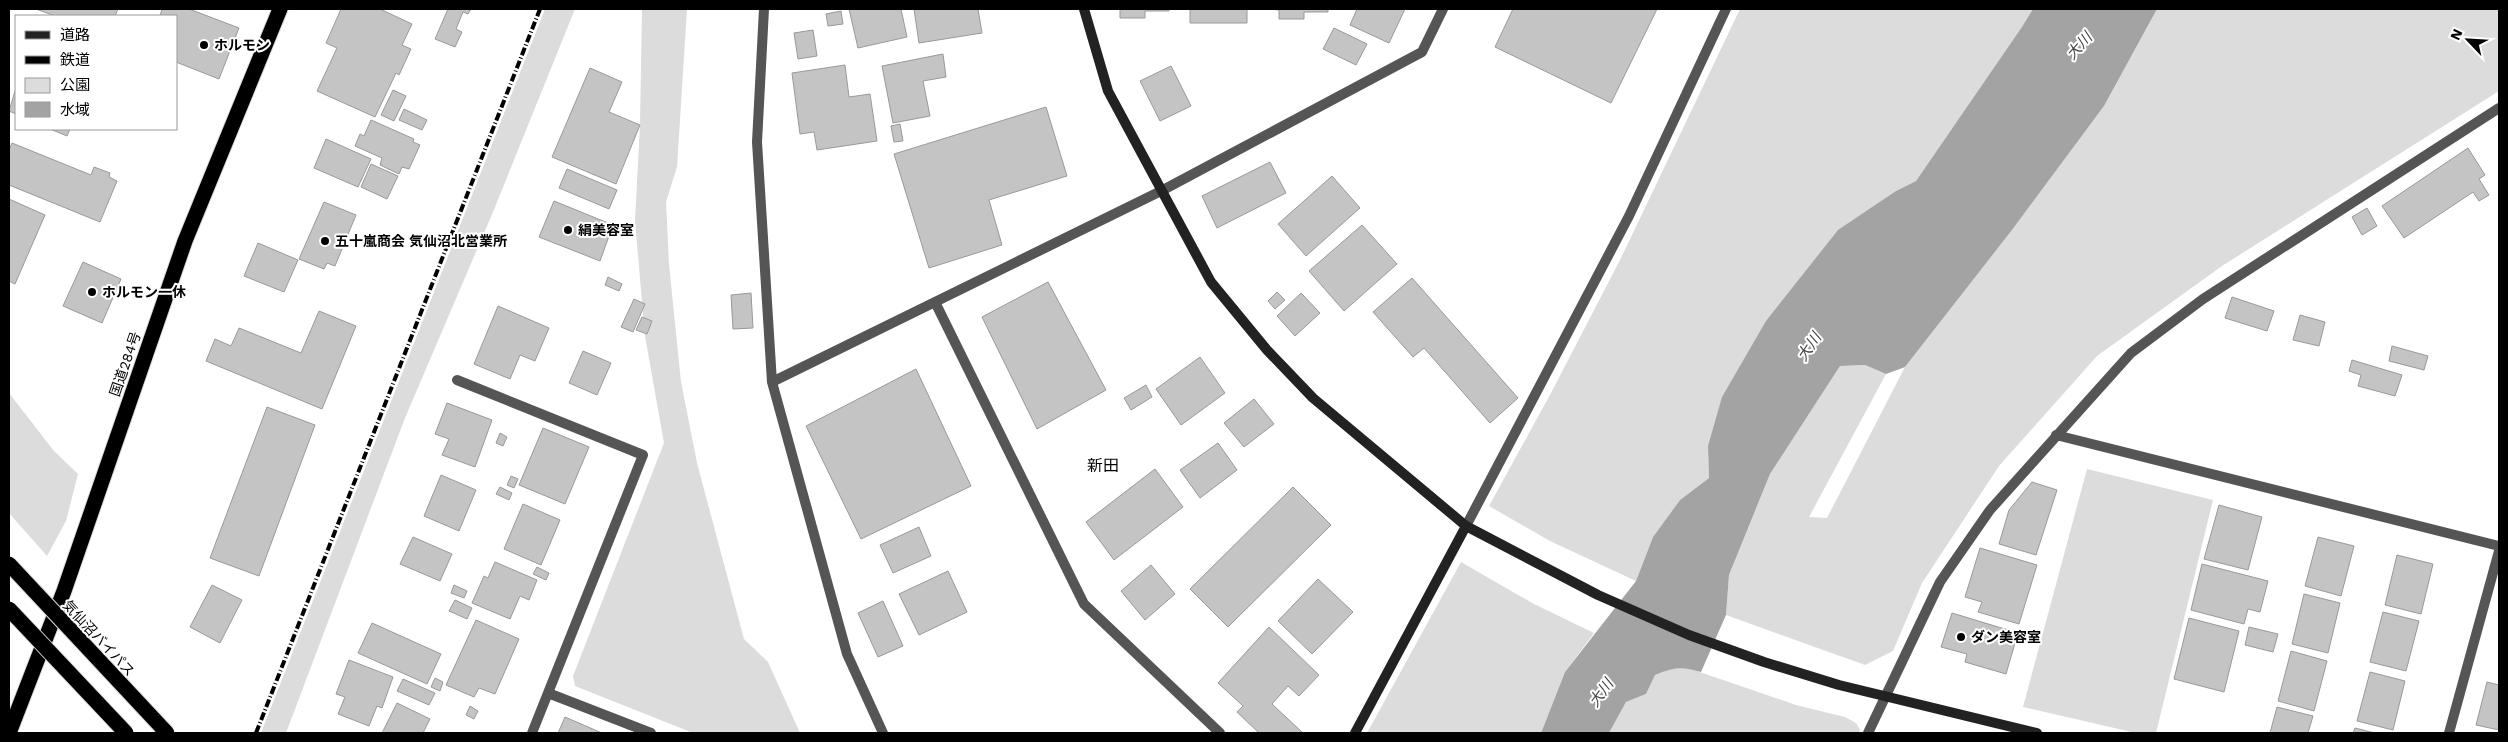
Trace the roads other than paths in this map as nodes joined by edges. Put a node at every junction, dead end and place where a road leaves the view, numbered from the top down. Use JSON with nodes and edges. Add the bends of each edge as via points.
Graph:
{"nodes":[{"id":1,"x":280,"y":9,"type":"edge"},
{"id":2,"x":764,"y":9,"type":"edge"},
{"id":3,"x":1084,"y":9,"type":"edge"},
{"id":4,"x":1443,"y":9,"type":"edge"},
{"id":5,"x":1726,"y":9,"type":"edge"},
{"id":6,"x":2499,"y":108,"type":"edge"},
{"id":7,"x":1163,"y":190,"type":"junction"},
{"id":8,"x":935,"y":302,"type":"junction"},
{"id":9,"x":457,"y":380,"type":"dead end"},
{"id":10,"x":772,"y":382,"type":"junction"},
{"id":11,"x":2056,"y":435,"type":"junction"},
{"id":12,"x":1466,"y":526,"type":"junction"},
{"id":13,"x":2499,"y":546,"type":"edge"},
{"id":14,"x":2499,"y":551,"type":"edge"},
{"id":15,"x":9,"y":564,"type":"edge"},
{"id":16,"x":9,"y":609,"type":"edge"},
{"id":17,"x":548,"y":693,"type":"junction"},
{"id":18,"x":1886,"y":696,"type":"junction"},
{"id":19,"x":9,"y":733,"type":"edge"},
{"id":20,"x":126,"y":733,"type":"edge"},
{"id":21,"x":166,"y":733,"type":"edge"},
{"id":22,"x":532,"y":733,"type":"edge"},
{"id":23,"x":651,"y":733,"type":"edge"},
{"id":24,"x":883,"y":733,"type":"edge"},
{"id":25,"x":1220,"y":733,"type":"edge"},
{"id":26,"x":1355,"y":733,"type":"edge"},
{"id":27,"x":1868,"y":733,"type":"edge"},
{"id":28,"x":2037,"y":733,"type":"edge"},
{"id":29,"x":2449,"y":733,"type":"edge"}],
"edges":[{"from":1,"to":19,"type":"highway","name":"国道284号","via":[[186,241],[64,591]]},
{"from":2,"to":10,"type":"street","via":[[757,142]]},
{"from":3,"to":7,"type":"street","via":[[1108,91]]},
{"from":4,"to":7,"type":"street","via":[[1422,52]]},
{"from":5,"to":12,"type":"street","via":[[1629,216]]},
{"from":6,"to":11,"type":"street","via":[[2203,299],[2131,353]]},
{"from":7,"to":8,"type":"street"},
{"from":7,"to":12,"type":"street","via":[[1174,217],[1211,282],[1266,350],[1313,398]]},
{"from":8,"to":10,"type":"street"},
{"from":8,"to":25,"type":"street","via":[[1084,604]]},
{"from":9,"to":17,"type":"street","via":[[643,455]]},
{"from":10,"to":24,"type":"street","via":[[847,654]]},
{"from":11,"to":13,"type":"street"},
{"from":11,"to":18,"type":"street","via":[[1990,510],[1940,582]]},
{"from":12,"to":18,"type":"street","via":[[1598,595],[1689,635],[1764,662]]},
{"from":12,"to":26,"type":"street"},
{"from":14,"to":29,"type":"street"},
{"from":15,"to":21,"type":"highway","name":"気仙沼バイパス","bridge":true},
{"from":16,"to":20,"type":"highway","bridge":true},
{"from":17,"to":22,"type":"street"},
{"from":17,"to":23,"type":"street"},
{"from":18,"to":27,"type":"street"},
{"from":18,"to":28,"type":"street"}]}
